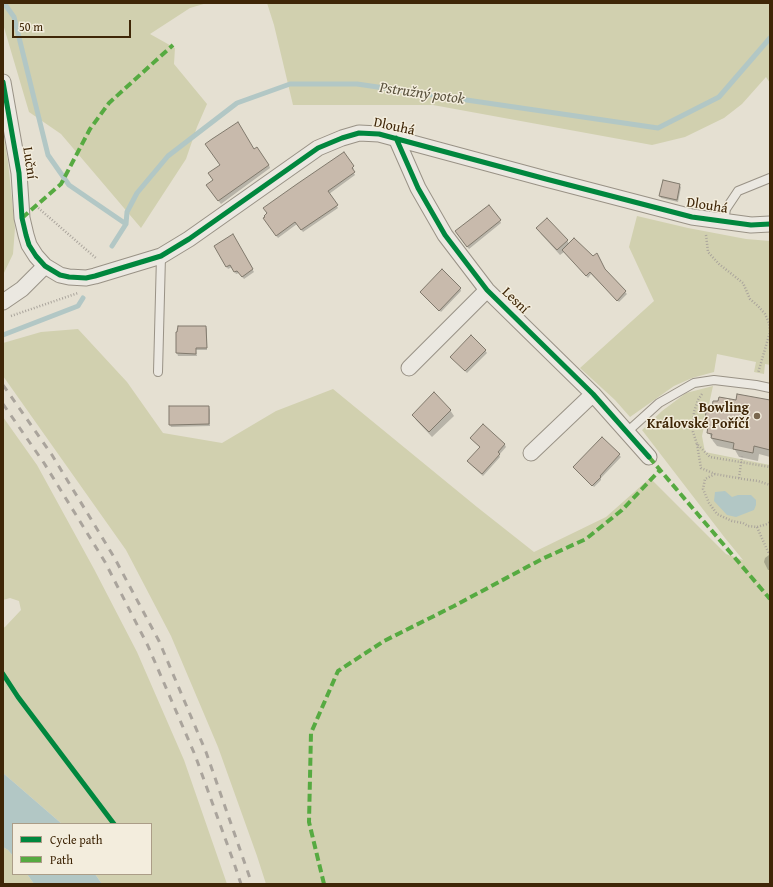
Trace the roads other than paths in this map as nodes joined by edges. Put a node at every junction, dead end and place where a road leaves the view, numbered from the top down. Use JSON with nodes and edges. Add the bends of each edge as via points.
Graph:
{"nodes":[{"id":1,"x":3,"y":82,"type":"edge"},
{"id":2,"x":396,"y":138,"type":"junction"},
{"id":3,"x":770,"y":178,"type":"edge"},
{"id":4,"x":724,"y":222,"type":"junction"},
{"id":5,"x":770,"y":224,"type":"edge"},
{"id":6,"x":161,"y":256,"type":"junction"},
{"id":7,"x":45,"y":266,"type":"junction"},
{"id":8,"x":487,"y":290,"type":"junction"},
{"id":9,"x":3,"y":302,"type":"edge"},
{"id":10,"x":409,"y":368,"type":"dead end"},
{"id":11,"x":158,"y":372,"type":"dead end"},
{"id":12,"x":770,"y":388,"type":"edge"},
{"id":13,"x":593,"y":394,"type":"junction"},
{"id":14,"x":627,"y":432,"type":"junction"},
{"id":15,"x":531,"y":453,"type":"dead end"},
{"id":16,"x":649,"y":457,"type":"dead end"}],
"edges":[{"from":1,"to":7,"type":"street","name":"Luční","via":[[19,173],[23,225],[29,245]]},
{"from":2,"to":4,"type":"street","name":"Dlouhá","via":[[692,217]]},
{"from":2,"to":6,"type":"street","name":"Dlouhá","via":[[359,133],[318,148]]},
{"from":2,"to":8,"type":"street","name":"Lesní","via":[[418,188],[445,235]]},
{"from":3,"to":4,"type":"lane","via":[[738,191],[726,209]]},
{"from":4,"to":5,"type":"street","name":"Dlouhá"},
{"from":6,"to":7,"type":"street","name":"Dlouhá","via":[[86,278],[69,277]]},
{"from":6,"to":11,"type":"lane"},
{"from":7,"to":9,"type":"street","via":[[22,289]]},
{"from":8,"to":10,"type":"street"},
{"from":8,"to":13,"type":"street","name":"Lesní"},
{"from":12,"to":14,"type":"lane","via":[[714,380],[694,383],[659,403]]},
{"from":13,"to":14,"type":"street","name":"Lesní"},
{"from":13,"to":15,"type":"street"},
{"from":14,"to":16,"type":"street","name":"Lesní"}]}
